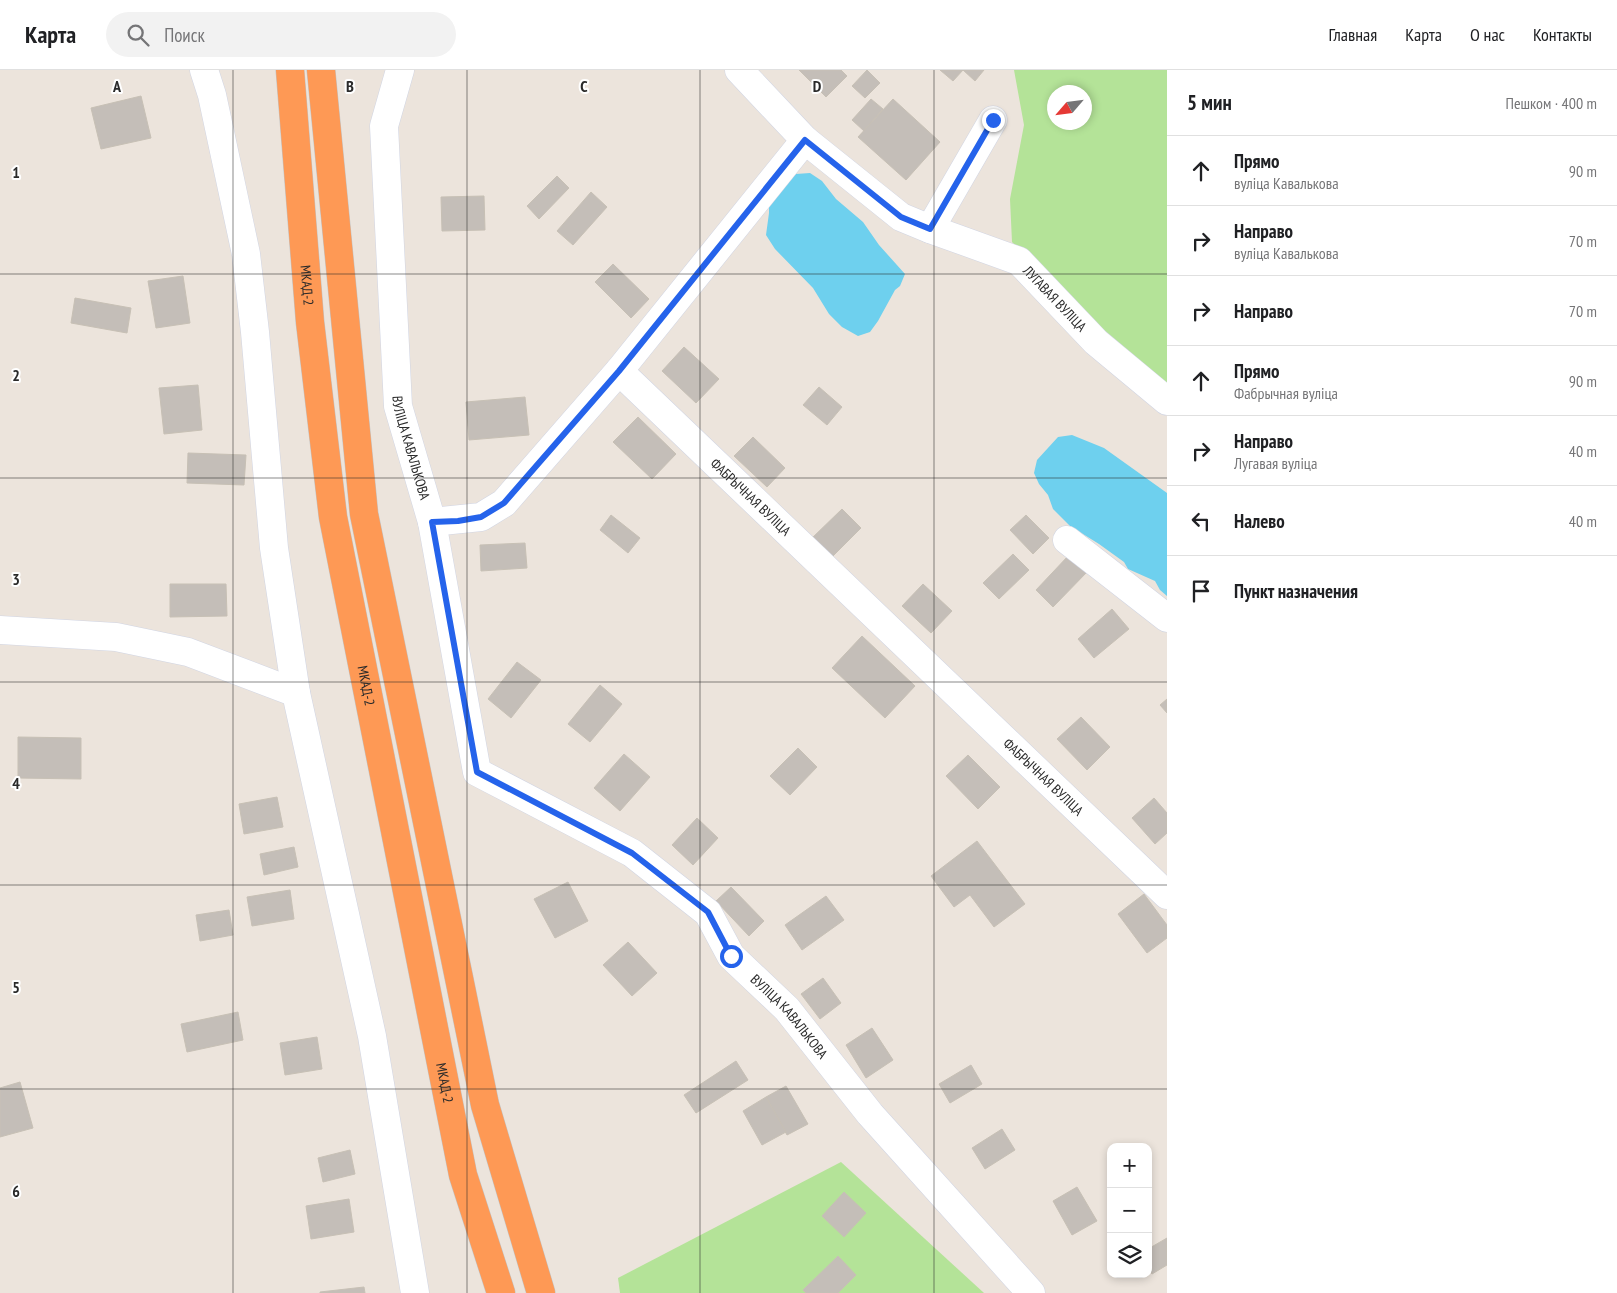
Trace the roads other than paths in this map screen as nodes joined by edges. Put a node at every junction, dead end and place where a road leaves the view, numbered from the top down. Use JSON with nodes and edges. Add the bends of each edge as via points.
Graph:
{"nodes":[{"id":1,"x":204,"y":70,"type":"edge"},
{"id":2,"x":290,"y":70,"type":"edge"},
{"id":3,"x":321,"y":70,"type":"edge"},
{"id":4,"x":400,"y":70,"type":"edge"},
{"id":5,"x":739,"y":70,"type":"edge"},
{"id":6,"x":993,"y":120,"type":"dead end"},
{"id":7,"x":805,"y":140,"type":"junction"},
{"id":8,"x":930,"y":229,"type":"junction"},
{"id":9,"x":619,"y":371,"type":"junction"},
{"id":10,"x":1167,"y":401,"type":"edge"},
{"id":11,"x":432,"y":522,"type":"junction"},
{"id":12,"x":1067,"y":540,"type":"dead end"},
{"id":13,"x":1167,"y":618,"type":"edge"},
{"id":14,"x":0,"y":630,"type":"edge"},
{"id":15,"x":296,"y":693,"type":"junction"},
{"id":16,"x":1167,"y":895,"type":"edge"},
{"id":17,"x":463,"y":1175,"type":"junction"},
{"id":18,"x":415,"y":1293,"type":"edge"},
{"id":19,"x":481,"y":1293,"type":"edge"},
{"id":20,"x":501,"y":1293,"type":"edge"},
{"id":21,"x":541,"y":1293,"type":"edge"},
{"id":22,"x":1031,"y":1293,"type":"edge"}],
"edges":[{"from":1,"to":15,"type":"street","via":[[246,254],[274,548]]},
{"from":2,"to":17,"type":"highway","name":"МКАД-2","via":[[310,322],[333,517]]},
{"from":3,"to":21,"type":"highway","via":[[364,514],[485,1104]]},
{"from":4,"to":11,"type":"street","name":"ВУЛІЦА КАВАЛЬКОВА","via":[[384,126],[398,406]]},
{"from":5,"to":7,"type":"street"},
{"from":6,"to":8,"type":"street"},
{"from":7,"to":8,"type":"street","name":"ЛУГАВАЯ ВУЛІЦА","via":[[901,217]]},
{"from":7,"to":9,"type":"street"},
{"from":8,"to":10,"type":"street","name":"ЛУГАВАЯ ВУЛІЦА","via":[[1019,261],[1096,342]]},
{"from":9,"to":11,"type":"street","via":[[504,503],[481,517]]},
{"from":9,"to":16,"type":"street","name":"ФАБРЫЧНАЯ ВУЛІЦА"},
{"from":11,"to":22,"type":"street","name":"ВУЛІЦА КАВАЛЬКОВА","via":[[477,772],[632,853],[708,912],[731,956],[787,1009],[870,1114]]},
{"from":12,"to":13,"type":"street"},
{"from":14,"to":15,"type":"street","via":[[116,637],[188,652]]},
{"from":15,"to":18,"type":"street","via":[[372,1036]]},
{"from":17,"to":19,"type":"highway"},
{"from":17,"to":20,"type":"highway","name":"МКАД-2"}]}
